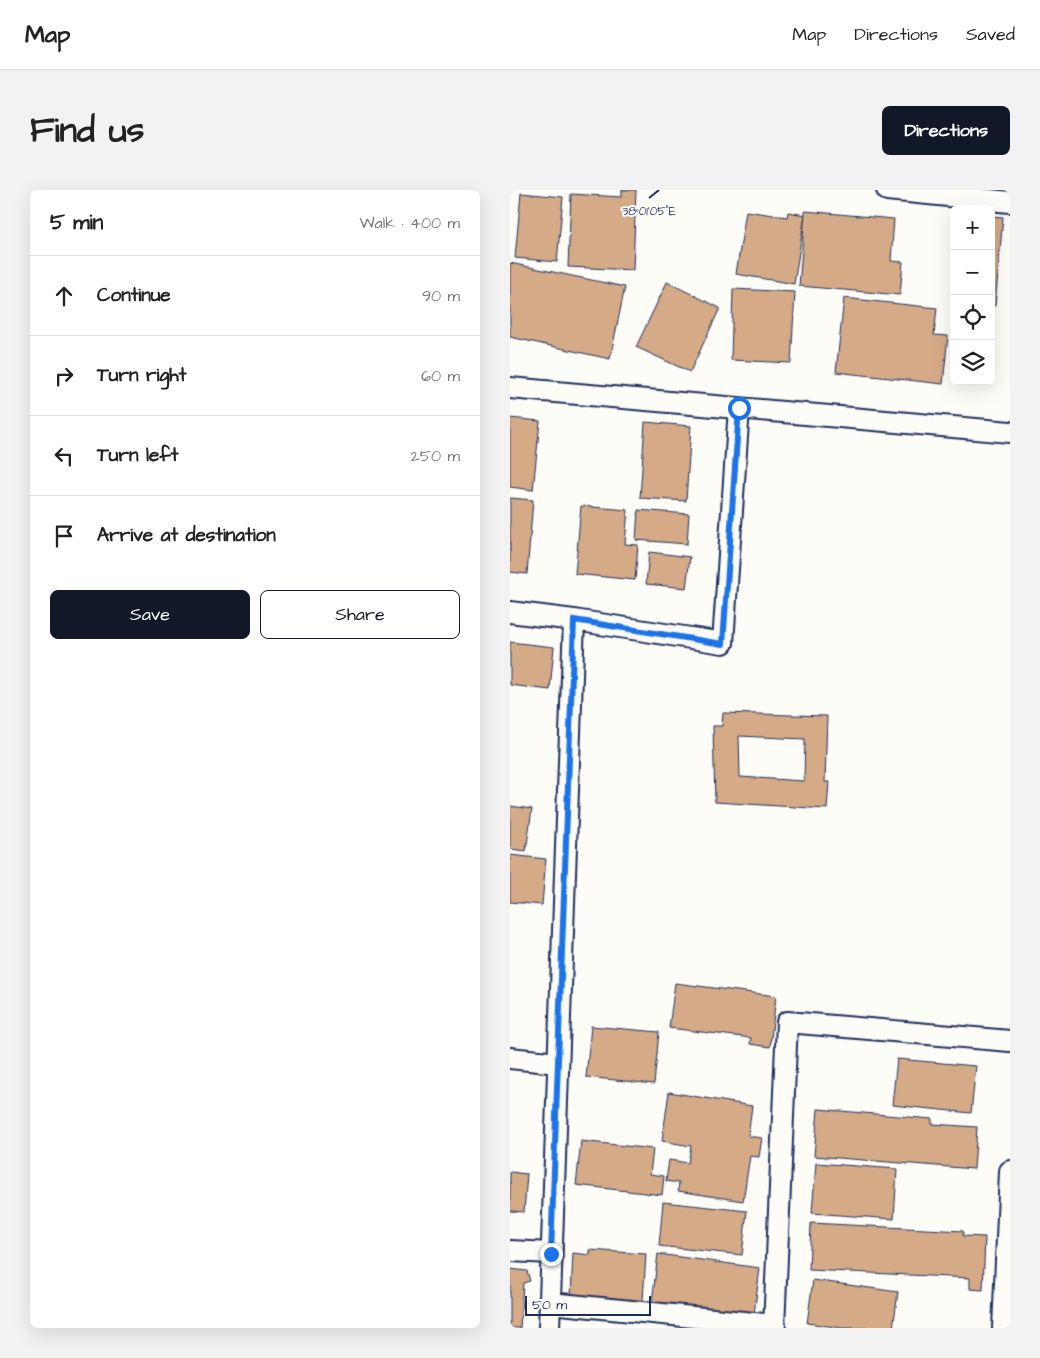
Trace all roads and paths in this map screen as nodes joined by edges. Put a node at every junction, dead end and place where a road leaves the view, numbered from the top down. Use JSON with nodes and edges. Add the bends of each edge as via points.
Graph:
{"nodes":[{"id":1,"x":887,"y":190,"type":"edge"},
{"id":2,"x":1010,"y":202,"type":"edge"},
{"id":3,"x":510,"y":388,"type":"edge"},
{"id":4,"x":739,"y":408,"type":"junction"},
{"id":5,"x":1010,"y":432,"type":"edge"},
{"id":6,"x":510,"y":612,"type":"edge"},
{"id":7,"x":574,"y":620,"type":"junction"},
{"id":8,"x":1010,"y":1041,"type":"edge"},
{"id":9,"x":510,"y":1058,"type":"edge"},
{"id":10,"x":558,"y":1063,"type":"junction"},
{"id":11,"x":1010,"y":1170,"type":"edge"},
{"id":12,"x":510,"y":1251,"type":"edge"},
{"id":13,"x":551,"y":1254,"type":"junction"},
{"id":14,"x":550,"y":1303,"type":"junction"},
{"id":15,"x":774,"y":1327,"type":"edge"},
{"id":16,"x":549,"y":1328,"type":"edge"},
{"id":17,"x":1003,"y":1328,"type":"edge"}],
"edges":[{"from":1,"to":2,"type":"street"},
{"from":3,"to":4,"type":"street"},
{"from":4,"to":5,"type":"street"},
{"from":4,"to":7,"type":"street","via":[[723,644]]},
{"from":6,"to":7,"type":"street"},
{"from":7,"to":10,"type":"street"},
{"from":8,"to":15,"type":"street","via":[[787,1022]]},
{"from":9,"to":10,"type":"street"},
{"from":10,"to":13,"type":"street"},
{"from":11,"to":17,"type":"street"},
{"from":12,"to":13,"type":"street"},
{"from":13,"to":14,"type":"street"},
{"from":14,"to":15,"type":"street"},
{"from":14,"to":16,"type":"street"}]}
